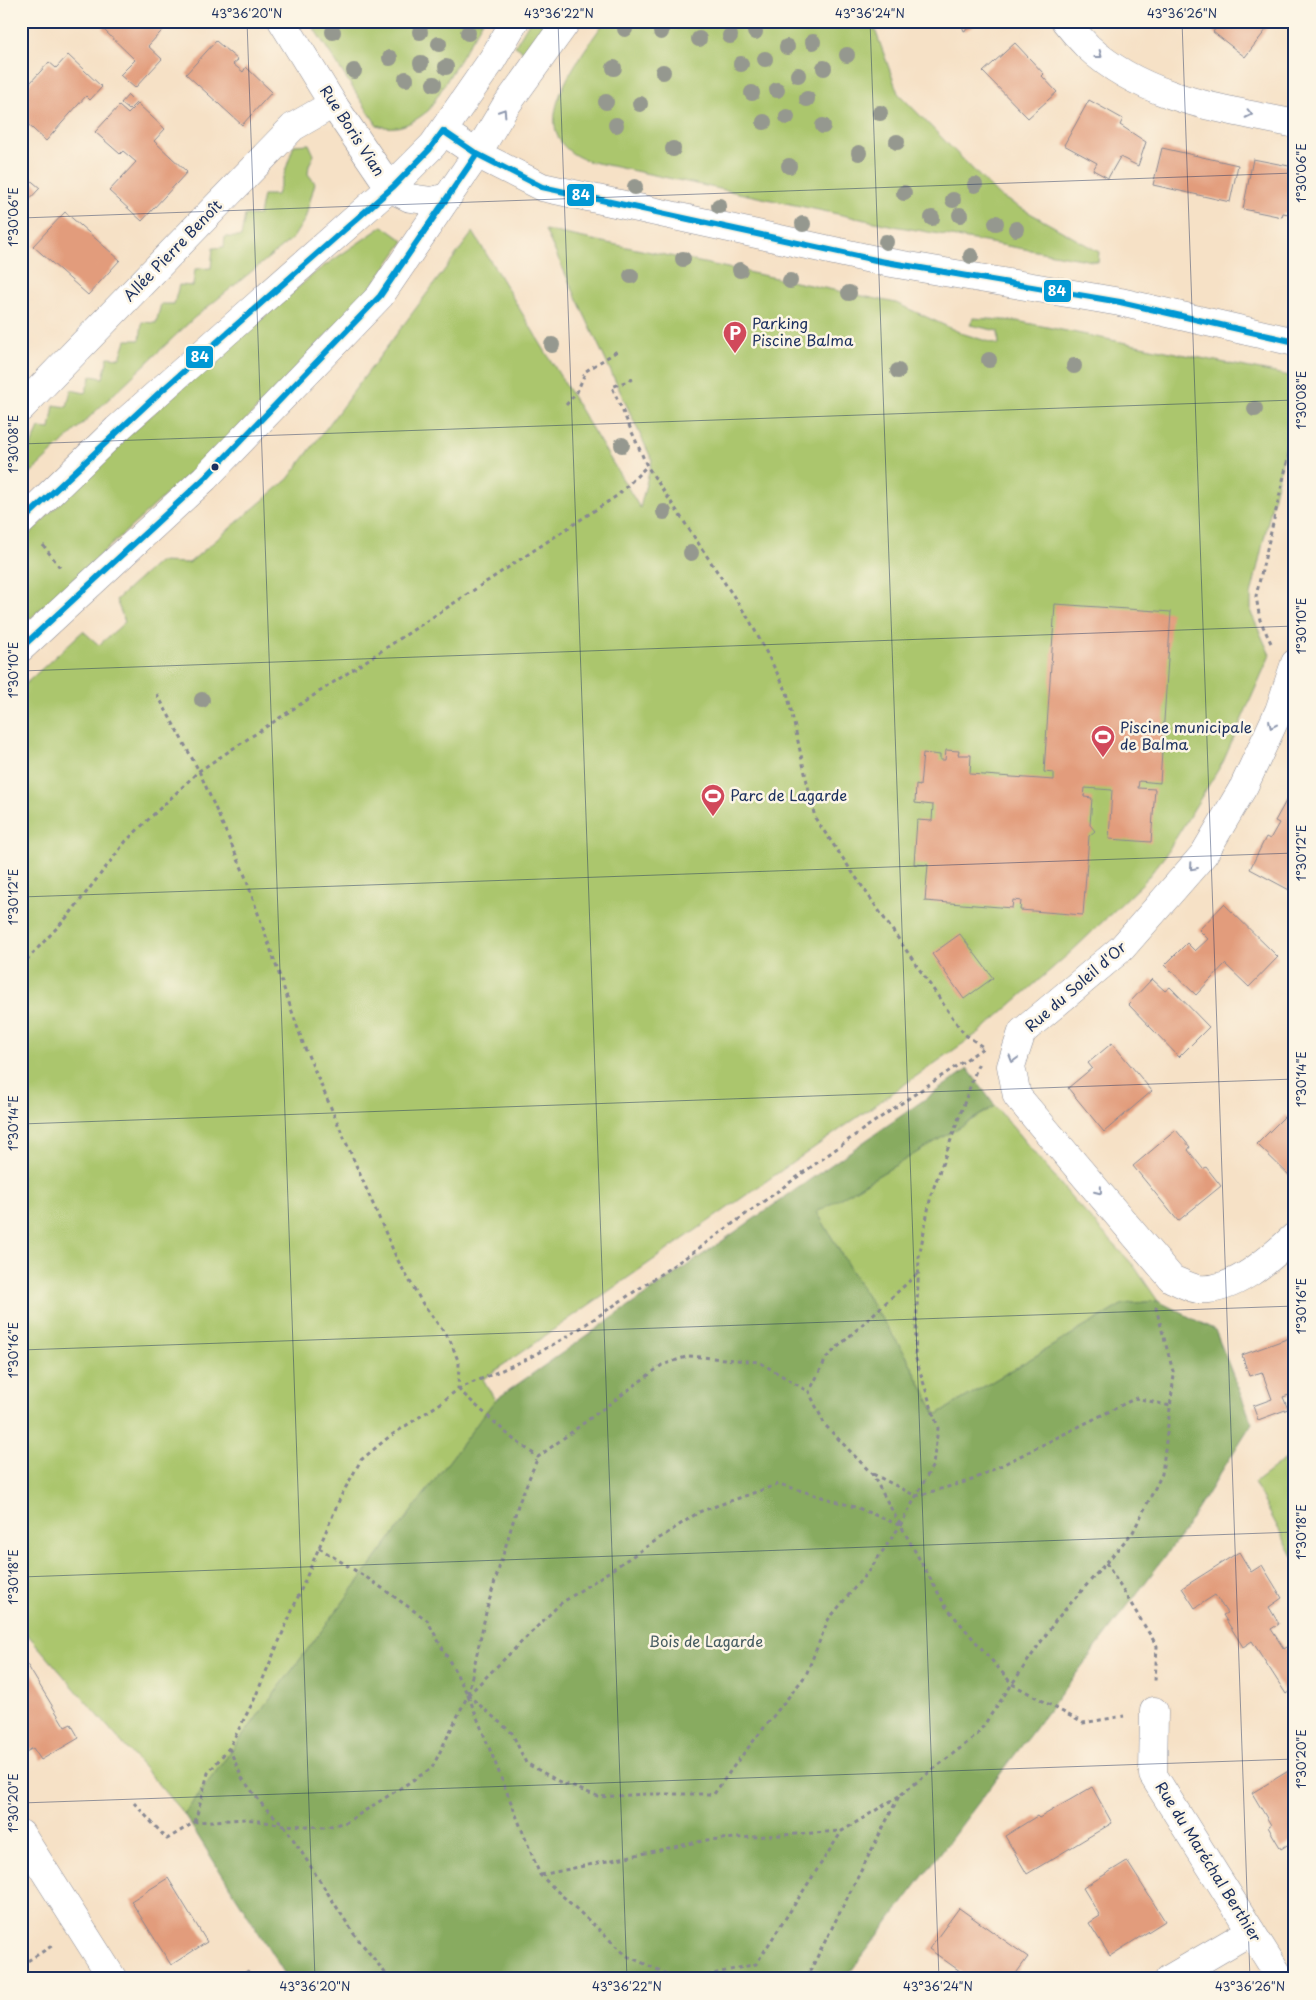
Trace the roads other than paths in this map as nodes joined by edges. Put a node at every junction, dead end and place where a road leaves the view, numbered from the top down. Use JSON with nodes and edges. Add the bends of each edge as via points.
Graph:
{"nodes":[{"id":1,"x":282,"y":21,"type":"edge"},
{"id":2,"x":515,"y":21,"type":"edge"},
{"id":3,"x":567,"y":21,"type":"edge"},
{"id":4,"x":1065,"y":21,"type":"edge"},
{"id":5,"x":333,"y":104,"type":"junction"},
{"id":6,"x":1295,"y":124,"type":"edge"},
{"id":7,"x":443,"y":131,"type":"junction"},
{"id":8,"x":477,"y":154,"type":"junction"},
{"id":9,"x":390,"y":188,"type":"junction"},
{"id":10,"x":447,"y":197,"type":"junction"},
{"id":11,"x":1295,"y":342,"type":"edge"},
{"id":12,"x":21,"y":408,"type":"edge"},
{"id":13,"x":21,"y":522,"type":"edge"},
{"id":14,"x":21,"y":648,"type":"edge"},
{"id":15,"x":1294,"y":665,"type":"edge"},
{"id":16,"x":1295,"y":1236,"type":"edge"},
{"id":17,"x":1154,"y":1711,"type":"road end"},
{"id":18,"x":21,"y":1834,"type":"edge"},
{"id":19,"x":1251,"y":1931,"type":"junction"},
{"id":20,"x":113,"y":1979,"type":"edge"},
{"id":21,"x":1169,"y":1979,"type":"edge"},
{"id":22,"x":1281,"y":1979,"type":"edge"}],
"edges":[{"from":1,"to":5,"type":"street","name":"Rue Boris Vian"},
{"from":2,"to":7,"type":"street"},
{"from":8,"to":3,"type":"street","one_way":true,"via":[[505,107]]},
{"from":4,"to":6,"type":"street","one_way":true,"via":[[1088,48],[1121,72],[1162,92]]},
{"from":5,"to":9,"type":"street","name":"Rue Boris Vian"},
{"from":5,"to":12,"type":"street","name":"Allée Pierre Benoît","via":[[293,127]]},
{"from":7,"to":8,"type":"street"},
{"from":7,"to":9,"type":"street"},
{"from":8,"to":10,"type":"street"},
{"from":8,"to":11,"type":"street","via":[[542,187],[871,259],[1120,302]]},
{"from":9,"to":10,"type":"street","name":"Rue Boris Vian","via":[[410,198],[432,201]]},
{"from":9,"to":13,"type":"street","via":[[117,429]]},
{"from":10,"to":14,"type":"street","via":[[380,296],[205,478]]},
{"from":15,"to":16,"type":"street","name":"Rue du Soleil d'Or","one_way":true,"via":[[1279,711],[1244,786],[1204,854],[1122,948],[1022,1032],[1011,1066],[1017,1096],[1172,1279],[1198,1289],[1228,1286],[1269,1260]]},
{"from":17,"to":19,"type":"street","name":"Rue du Maréchal Berthier","via":[[1153,1774]]},
{"from":18,"to":20,"type":"street"},
{"from":19,"to":21,"type":"street"},
{"from":19,"to":22,"type":"street","name":"Rue du Maréchal Berthier"}]}
